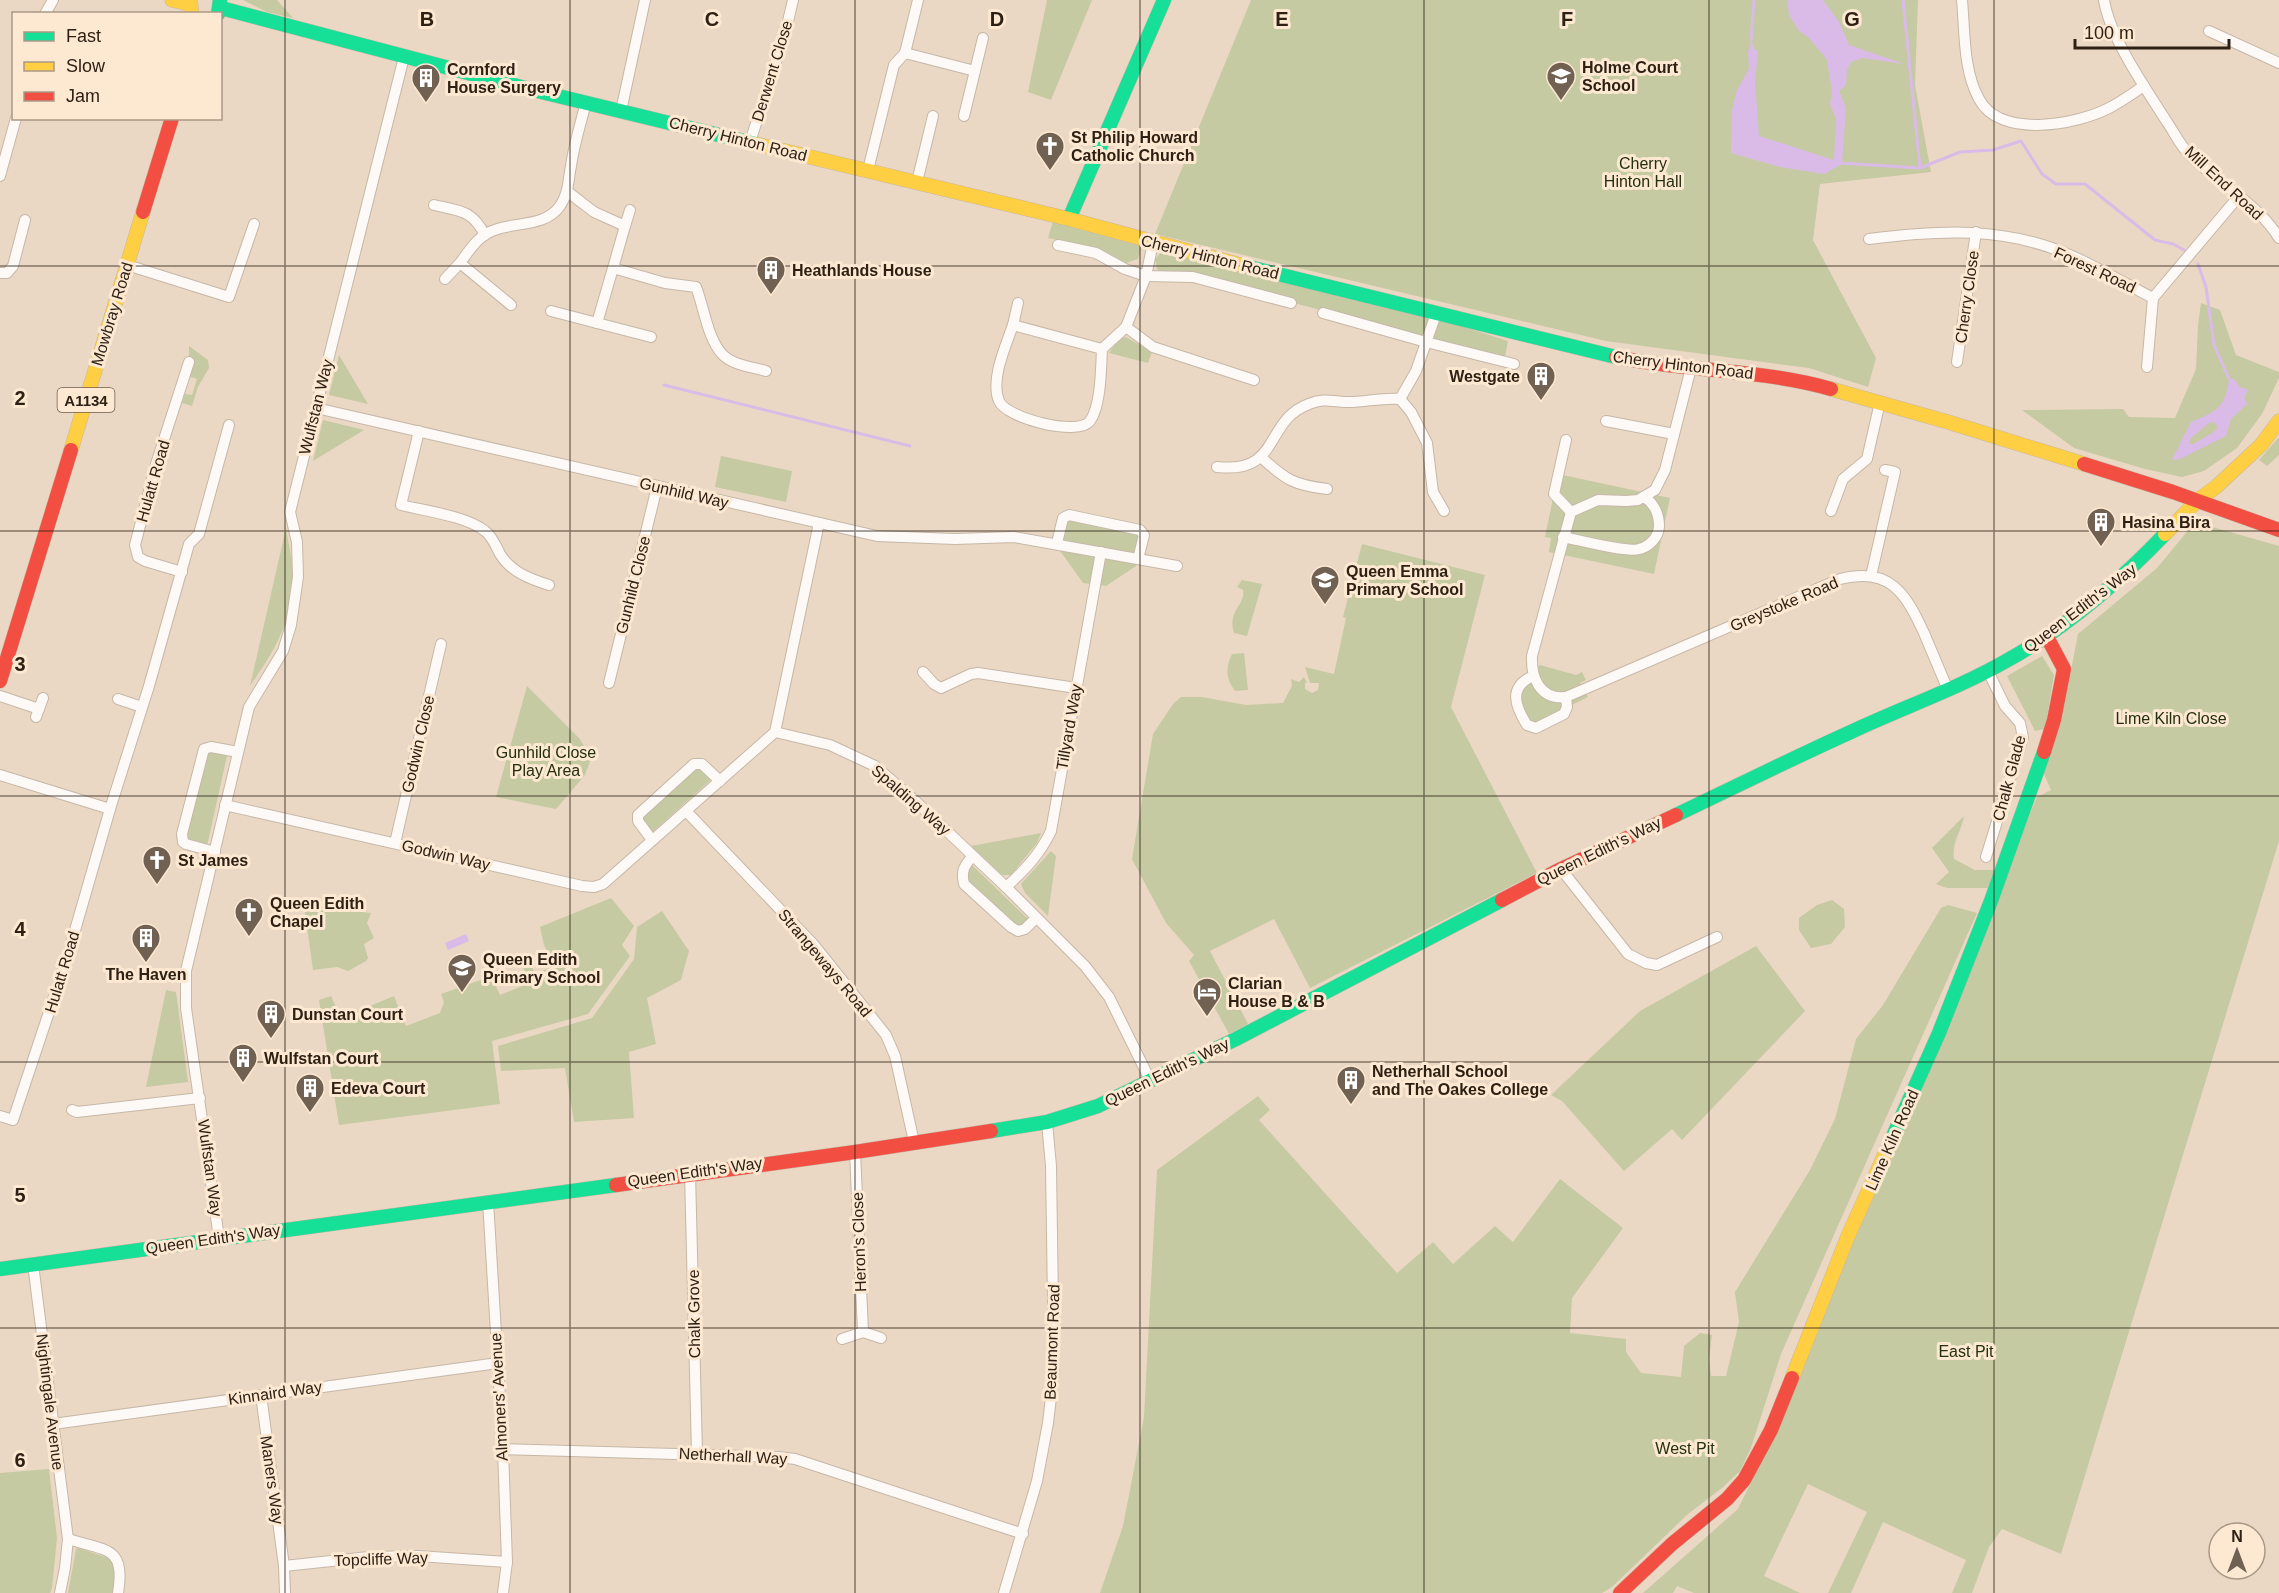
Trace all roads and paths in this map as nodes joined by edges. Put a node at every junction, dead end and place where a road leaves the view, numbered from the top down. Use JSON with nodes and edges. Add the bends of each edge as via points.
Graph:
{"nodes":[{"id":1,"x":172,"y":0,"type":"edge"},
{"id":2,"x":645,"y":0,"type":"edge"},
{"id":3,"x":793,"y":0,"type":"edge"},
{"id":4,"x":918,"y":0,"type":"edge"},
{"id":5,"x":1164,"y":0,"type":"edge"},
{"id":6,"x":1962,"y":0,"type":"edge"},
{"id":7,"x":2104,"y":0,"type":"edge"},
{"id":8,"x":190,"y":6,"type":"edge"},
{"id":9,"x":220,"y":7,"type":"edge"},
{"id":10,"x":2209,"y":31,"type":"dead end"},
{"id":11,"x":983,"y":38,"type":"dead end"},
{"id":12,"x":905,"y":53,"type":"junction"},
{"id":13,"x":404,"y":57,"type":"junction"},
{"id":14,"x":2279,"y":63,"type":"edge"},
{"id":15,"x":975,"y":71,"type":"junction"},
{"id":16,"x":2144,"y":86,"type":"junction"},
{"id":17,"x":586,"y":102,"type":"junction"},
{"id":18,"x":621,"y":111,"type":"junction"},
{"id":19,"x":933,"y":116,"type":"dead end"},
{"id":20,"x":964,"y":116,"type":"dead end"},
{"id":21,"x":15,"y":120,"type":"edge"},
{"id":22,"x":171,"y":120,"type":"edge"},
{"id":23,"x":750,"y":142,"type":"junction"},
{"id":24,"x":868,"y":170,"type":"junction"},
{"id":25,"x":0,"y":176,"type":"edge"},
{"id":26,"x":917,"y":183,"type":"junction"},
{"id":27,"x":567,"y":192,"type":"junction"},
{"id":28,"x":2239,"y":196,"type":"junction"},
{"id":29,"x":434,"y":205,"type":"dead end"},
{"id":30,"x":630,"y":210,"type":"dead end"},
{"id":31,"x":1069,"y":219,"type":"junction"},
{"id":32,"x":25,"y":220,"type":"dead end"},
{"id":33,"x":254,"y":225,"type":"dead end"},
{"id":34,"x":625,"y":225,"type":"junction"},
{"id":35,"x":1976,"y":231,"type":"junction"},
{"id":36,"x":2277,"y":231,"type":"edge"},
{"id":37,"x":485,"y":235,"type":"junction"},
{"id":38,"x":1869,"y":239,"type":"dead end"},
{"id":39,"x":1153,"y":243,"type":"junction"},
{"id":40,"x":1058,"y":244,"type":"dead end"},
{"id":41,"x":460,"y":263,"type":"junction"},
{"id":42,"x":127,"y":265,"type":"junction"},
{"id":43,"x":613,"y":268,"type":"junction"},
{"id":44,"x":0,"y":273,"type":"edge"},
{"id":45,"x":1146,"y":276,"type":"junction"},
{"id":46,"x":445,"y":279,"type":"dead end"},
{"id":47,"x":2153,"y":297,"type":"junction"},
{"id":48,"x":1018,"y":303,"type":"dead end"},
{"id":49,"x":1291,"y":303,"type":"dead end"},
{"id":50,"x":512,"y":305,"type":"dead end"},
{"id":51,"x":551,"y":311,"type":"dead end"},
{"id":52,"x":1323,"y":313,"type":"dead end"},
{"id":53,"x":1436,"y":314,"type":"junction"},
{"id":54,"x":597,"y":323,"type":"junction"},
{"id":55,"x":1013,"y":325,"type":"junction"},
{"id":56,"x":1126,"y":327,"type":"junction"},
{"id":57,"x":651,"y":337,"type":"dead end"},
{"id":58,"x":1426,"y":342,"type":"junction"},
{"id":59,"x":1102,"y":349,"type":"junction"},
{"id":60,"x":189,"y":362,"type":"dead end"},
{"id":61,"x":1958,"y":362,"type":"dead end"},
{"id":62,"x":1514,"y":363,"type":"dead end"},
{"id":63,"x":2147,"y":367,"type":"dead end"},
{"id":64,"x":1691,"y":368,"type":"junction"},
{"id":65,"x":766,"y":371,"type":"dead end"},
{"id":66,"x":1254,"y":380,"type":"dead end"},
{"id":67,"x":1400,"y":399,"type":"junction"},
{"id":68,"x":1880,"y":402,"type":"junction"},
{"id":69,"x":316,"y":408,"type":"junction"},
{"id":70,"x":1606,"y":421,"type":"dead end"},
{"id":71,"x":2279,"y":421,"type":"edge"},
{"id":72,"x":229,"y":425,"type":"dead end"},
{"id":73,"x":419,"y":431,"type":"junction"},
{"id":74,"x":1674,"y":435,"type":"junction"},
{"id":75,"x":1566,"y":440,"type":"dead end"},
{"id":76,"x":1262,"y":458,"type":"junction"},
{"id":77,"x":1217,"y":466,"type":"dead end"},
{"id":78,"x":1885,"y":470,"type":"dead end"},
{"id":79,"x":657,"y":487,"type":"junction"},
{"id":80,"x":1328,"y":489,"type":"dead end"},
{"id":81,"x":1644,"y":497,"type":"junction"},
{"id":82,"x":2198,"y":500,"type":"junction"},
{"id":83,"x":1830,"y":505,"type":"dead end"},
{"id":84,"x":1444,"y":511,"type":"dead end"},
{"id":85,"x":1571,"y":512,"type":"junction"},
{"id":86,"x":819,"y":523,"type":"junction"},
{"id":87,"x":2279,"y":530,"type":"edge"},
{"id":88,"x":1563,"y":537,"type":"junction"},
{"id":89,"x":1057,"y":543,"type":"junction"},
{"id":90,"x":1101,"y":552,"type":"junction"},
{"id":91,"x":1138,"y":559,"type":"junction"},
{"id":92,"x":1177,"y":566,"type":"dead end"},
{"id":93,"x":182,"y":572,"type":"junction"},
{"id":94,"x":1871,"y":576,"type":"junction"},
{"id":95,"x":549,"y":585,"type":"dead end"},
{"id":96,"x":2047,"y":637,"type":"junction"},
{"id":97,"x":441,"y":644,"type":"dead end"},
{"id":98,"x":1988,"y":671,"type":"junction"},
{"id":99,"x":923,"y":672,"type":"dead end"},
{"id":100,"x":1533,"y":676,"type":"junction"},
{"id":101,"x":0,"y":681,"type":"edge"},
{"id":102,"x":609,"y":683,"type":"dead end"},
{"id":103,"x":1076,"y":688,"type":"junction"},
{"id":104,"x":1948,"y":690,"type":"junction"},
{"id":105,"x":0,"y":696,"type":"edge"},
{"id":106,"x":1566,"y":697,"type":"junction"},
{"id":107,"x":118,"y":699,"type":"dead end"},
{"id":108,"x":142,"y":707,"type":"junction"},
{"id":109,"x":39,"y":708,"type":"dead end"},
{"id":110,"x":775,"y":732,"type":"junction"},
{"id":111,"x":238,"y":752,"type":"junction"},
{"id":112,"x":0,"y":775,"type":"edge"},
{"id":113,"x":720,"y":782,"type":"junction"},
{"id":114,"x":225,"y":805,"type":"junction"},
{"id":115,"x":110,"y":809,"type":"junction"},
{"id":116,"x":686,"y":811,"type":"junction"},
{"id":117,"x":652,"y":840,"type":"junction"},
{"id":118,"x":395,"y":843,"type":"junction"},
{"id":119,"x":214,"y":852,"type":"junction"},
{"id":120,"x":972,"y":856,"type":"junction"},
{"id":121,"x":1986,"y":856,"type":"dead end"},
{"id":122,"x":1562,"y":869,"type":"junction"},
{"id":123,"x":1006,"y":887,"type":"junction"},
{"id":124,"x":1036,"y":918,"type":"junction"},
{"id":125,"x":1718,"y":937,"type":"dead end"},
{"id":126,"x":1151,"y":1082,"type":"junction"},
{"id":127,"x":200,"y":1098,"type":"junction"},
{"id":128,"x":72,"y":1110,"type":"dead end"},
{"id":129,"x":0,"y":1116,"type":"edge"},
{"id":130,"x":1047,"y":1122,"type":"junction"},
{"id":131,"x":914,"y":1142,"type":"junction"},
{"id":132,"x":855,"y":1152,"type":"junction"},
{"id":133,"x":690,"y":1173,"type":"junction"},
{"id":134,"x":488,"y":1201,"type":"junction"},
{"id":135,"x":219,"y":1238,"type":"junction"},
{"id":136,"x":33,"y":1264,"type":"junction"},
{"id":137,"x":0,"y":1269,"type":"edge"},
{"id":138,"x":862,"y":1332,"type":"junction"},
{"id":139,"x":881,"y":1338,"type":"dead end"},
{"id":140,"x":842,"y":1339,"type":"dead end"},
{"id":141,"x":498,"y":1363,"type":"junction"},
{"id":142,"x":261,"y":1395,"type":"junction"},
{"id":143,"x":53,"y":1424,"type":"junction"},
{"id":144,"x":503,"y":1449,"type":"junction"},
{"id":145,"x":698,"y":1454,"type":"junction"},
{"id":146,"x":1023,"y":1534,"type":"junction"},
{"id":147,"x":68,"y":1539,"type":"junction"},
{"id":148,"x":507,"y":1562,"type":"junction"},
{"id":149,"x":284,"y":1566,"type":"junction"},
{"id":150,"x":60,"y":1593,"type":"edge"},
{"id":151,"x":118,"y":1593,"type":"edge"},
{"id":152,"x":285,"y":1593,"type":"edge"},
{"id":153,"x":503,"y":1593,"type":"edge"},
{"id":154,"x":1004,"y":1593,"type":"edge"},
{"id":155,"x":1620,"y":1593,"type":"edge"}],
"edges":[{"from":1,"to":8,"type":"street"},
{"from":2,"to":18,"type":"street"},
{"from":3,"to":23,"type":"street","name":"Derwent Close"},
{"from":4,"to":12,"type":"street"},
{"from":5,"to":31,"type":"street"},
{"from":6,"to":16,"type":"street","via":[[1970,79],[1980,102],[1998,118],[2020,124],[2084,118]]},
{"from":7,"to":16,"type":"street","name":"Mill End Road","via":[[2118,38]]},
{"from":9,"to":13,"type":"street","name":"Cherry Hinton Road"},
{"from":10,"to":14,"type":"street"},
{"from":11,"to":15,"type":"street"},
{"from":12,"to":15,"type":"street"},
{"from":12,"to":24,"type":"street","via":[[894,64]]},
{"from":13,"to":17,"type":"street","name":"Cherry Hinton Road"},
{"from":13,"to":69,"type":"street","name":"Wulfstan Way"},
{"from":15,"to":20,"type":"street"},
{"from":16,"to":28,"type":"street","name":"Mill End Road","via":[[2187,152]]},
{"from":17,"to":18,"type":"street","name":"Cherry Hinton Road"},
{"from":17,"to":27,"type":"street"},
{"from":18,"to":23,"type":"street","name":"Cherry Hinton Road"},
{"from":19,"to":26,"type":"street"},
{"from":21,"to":25,"type":"street"},
{"from":22,"to":42,"type":"street","name":"Mowbray Road","number":"A1134"},
{"from":23,"to":24,"type":"street","name":"Cherry Hinton Road"},
{"from":24,"to":26,"type":"street","name":"Cherry Hinton Road"},
{"from":26,"to":31,"type":"street","name":"Cherry Hinton Road"},
{"from":27,"to":34,"type":"street","via":[[594,212]]},
{"from":27,"to":37,"type":"street","via":[[552,215]]},
{"from":28,"to":36,"type":"street","name":"Mill End Road"},
{"from":28,"to":47,"type":"street","name":"Forest Road"},
{"from":29,"to":37,"type":"street","via":[[468,213],[478,221]]},
{"from":30,"to":34,"type":"street"},
{"from":31,"to":39,"type":"street","name":"Cherry Hinton Road"},
{"from":32,"to":44,"type":"street","via":[[13,266]]},
{"from":33,"to":42,"type":"street","via":[[229,297]]},
{"from":34,"to":43,"type":"street"},
{"from":35,"to":38,"type":"street","name":"Forest Road","via":[[1928,231]]},
{"from":35,"to":47,"type":"street","name":"Forest Road","via":[[2022,239],[2070,255]]},
{"from":35,"to":61,"type":"street","name":"Cherry Close"},
{"from":37,"to":41,"type":"street"},
{"from":39,"to":45,"type":"street"},
{"from":39,"to":53,"type":"street","name":"Cherry Hinton Road"},
{"from":40,"to":45,"type":"street","name":"Cherry Hinton Road","via":[[1096,253]]},
{"from":41,"to":46,"type":"street"},
{"from":41,"to":50,"type":"street"},
{"from":42,"to":101,"type":"street","name":"Mowbray Road","number":"A1134"},
{"from":43,"to":54,"type":"street"},
{"from":43,"to":65,"type":"street","via":[[696,287],[722,353],[738,363]]},
{"from":45,"to":49,"type":"street","name":"Cherry Hinton Road","via":[[1193,278]]},
{"from":45,"to":56,"type":"street"},
{"from":47,"to":63,"type":"street"},
{"from":48,"to":55,"type":"street"},
{"from":51,"to":54,"type":"street"},
{"from":52,"to":58,"type":"street"},
{"from":53,"to":58,"type":"street"},
{"from":53,"to":64,"type":"street","name":"Cherry Hinton Road","via":[[1629,360]]},
{"from":54,"to":57,"type":"street"},
{"from":55,"to":59,"type":"street"},
{"from":55,"to":59,"type":"street","via":[[996,388],[999,402],[1017,416],[1069,428],[1090,422]]},
{"from":56,"to":59,"type":"street"},
{"from":56,"to":66,"type":"street","via":[[1153,347]]},
{"from":58,"to":62,"type":"street"},
{"from":58,"to":67,"type":"street"},
{"from":60,"to":93,"type":"street","name":"Hulatt Road","via":[[135,544],[138,556],[145,561]]},
{"from":64,"to":68,"type":"street","name":"Cherry Hinton Road","via":[[1788,379]]},
{"from":64,"to":74,"type":"street"},
{"from":67,"to":76,"type":"street","via":[[1326,399],[1308,404],[1282,426]]},
{"from":67,"to":84,"type":"street","via":[[1427,442],[1433,492]]},
{"from":68,"to":82,"type":"street","name":"Cherry Hinton Road"},
{"from":68,"to":83,"type":"street","via":[[1867,459],[1843,479]]},
{"from":69,"to":73,"type":"street","name":"Gunhild Way"},
{"from":69,"to":111,"type":"street","name":"Wulfstan Way","via":[[291,512],[298,577],[291,625],[283,651],[249,707]]},
{"from":70,"to":74,"type":"street"},
{"from":71,"to":82,"type":"street","name":"Queen Edith's Way","via":[[2261,445]]},
{"from":72,"to":93,"type":"street","name":"Hulatt Road","via":[[199,534],[189,544]]},
{"from":73,"to":79,"type":"street","name":"Gunhild Way"},
{"from":73,"to":95,"type":"street","via":[[401,506],[474,524],[488,532],[516,572]]},
{"from":74,"to":81,"type":"street","via":[[1662,478],[1655,490]]},
{"from":75,"to":85,"type":"street","via":[[1554,494]]},
{"from":76,"to":77,"type":"street","via":[[1251,465]]},
{"from":76,"to":80,"type":"street","via":[[1285,479]]},
{"from":78,"to":94,"type":"street","via":[[1895,472]]},
{"from":79,"to":86,"type":"street","name":"Gunhild Way"},
{"from":79,"to":102,"type":"street","name":"Gunhild Close"},
{"from":81,"to":85,"type":"street","via":[[1598,500]]},
{"from":81,"to":88,"type":"street","via":[[1657,513],[1659,527],[1649,545],[1636,550]]},
{"from":82,"to":87,"type":"street","name":"Cherry Hinton Road"},
{"from":82,"to":96,"type":"street","name":"Queen Edith's Way","via":[[2136,566]]},
{"from":85,"to":88,"type":"street"},
{"from":86,"to":89,"type":"street","name":"Gunhild Way","via":[[877,536],[1014,537]]},
{"from":86,"to":110,"type":"street"},
{"from":88,"to":100,"type":"street","via":[[1532,656]]},
{"from":89,"to":90,"type":"street","name":"Gunhild Way"},
{"from":89,"to":91,"type":"street","via":[[1063,518],[1069,515],[1140,530],[1144,535]]},
{"from":90,"to":91,"type":"street","name":"Gunhild Way"},
{"from":90,"to":103,"type":"street","name":"Tillyard Way"},
{"from":91,"to":92,"type":"street","name":"Gunhild Way"},
{"from":93,"to":108,"type":"street","name":"Hulatt Road"},
{"from":94,"to":104,"type":"street","via":[[1888,582],[1911,605]]},
{"from":94,"to":106,"type":"street","name":"Greystoke Road","via":[[1840,579]]},
{"from":96,"to":98,"type":"street","name":"Queen Edith's Way"},
{"from":96,"to":155,"type":"street","name":"Lime Kiln Road","via":[[2064,669],[2036,780],[1939,1033],[1848,1236],[1771,1430],[1744,1480],[1727,1499]]},
{"from":97,"to":118,"type":"street","name":"Godwin Close"},
{"from":98,"to":104,"type":"street","name":"Queen Edith's Way"},
{"from":98,"to":121,"type":"street","name":"Chalk Glade","via":[[2005,706],[2020,723],[2023,737]]},
{"from":99,"to":103,"type":"street","via":[[941,688],[978,674]]},
{"from":100,"to":106,"type":"street","via":[[1542,690]]},
{"from":100,"to":106,"type":"street","via":[[1520,686],[1515,697],[1518,712],[1527,725],[1536,728],[1564,714]]},
{"from":103,"to":123,"type":"street","name":"Tillyard Way","via":[[1051,831],[1043,849]]},
{"from":104,"to":122,"type":"street","name":"Queen Edith's Way","via":[[1854,730]]},
{"from":105,"to":109,"type":"street"},
{"from":107,"to":108,"type":"street"},
{"from":108,"to":115,"type":"street","name":"Hulatt Road"},
{"from":110,"to":113,"type":"street","name":"Godwin Way"},
{"from":110,"to":120,"type":"street","name":"Spalding Way","via":[[830,745],[874,766]]},
{"from":111,"to":114,"type":"street","name":"Wulfstan Way"},
{"from":111,"to":119,"type":"street","via":[[204,748],[182,834],[183,842]]},
{"from":112,"to":115,"type":"street"},
{"from":113,"to":116,"type":"street","name":"Godwin Way"},
{"from":113,"to":117,"type":"street","via":[[702,764],[694,764],[638,815]]},
{"from":114,"to":118,"type":"street","name":"Godwin Way"},
{"from":114,"to":119,"type":"street","name":"Wulfstan Way"},
{"from":115,"to":129,"type":"street","name":"Hulatt Road","via":[[67,958],[13,1120]]},
{"from":116,"to":117,"type":"street","name":"Godwin Way"},
{"from":116,"to":131,"type":"street","name":"Strangeways Road","via":[[814,945],[886,1035],[895,1056]]},
{"from":117,"to":118,"type":"street","name":"Godwin Way","via":[[603,884],[594,887]]},
{"from":119,"to":127,"type":"street","name":"Wulfstan Way","via":[[186,971],[186,1008]]},
{"from":120,"to":123,"type":"street","name":"Spalding Way"},
{"from":120,"to":124,"type":"street","via":[[964,866],[964,884],[1018,931]]},
{"from":122,"to":125,"type":"street","via":[[1628,954],[1646,963],[1657,965]]},
{"from":122,"to":126,"type":"street","name":"Queen Edith's Way"},
{"from":123,"to":124,"type":"street","name":"Spalding Way"},
{"from":124,"to":126,"type":"street","name":"Spalding Way","via":[[1085,966],[1109,997]]},
{"from":126,"to":130,"type":"street","name":"Queen Edith's Way","via":[[1098,1106]]},
{"from":127,"to":128,"type":"street","name":"Wulfstan Way"},
{"from":127,"to":135,"type":"street","name":"Wulfstan Way"},
{"from":130,"to":131,"type":"street","name":"Queen Edith's Way"},
{"from":130,"to":146,"type":"street","name":"Beaumont Road","via":[[1054,1371],[1048,1423]]},
{"from":131,"to":132,"type":"street","name":"Queen Edith's Way"},
{"from":132,"to":133,"type":"street","name":"Queen Edith's Way"},
{"from":132,"to":138,"type":"street","name":"Heron's Close"},
{"from":133,"to":134,"type":"street","name":"Queen Edith's Way"},
{"from":133,"to":145,"type":"street","name":"Chalk Grove"},
{"from":134,"to":135,"type":"street","name":"Queen Edith's Way"},
{"from":134,"to":141,"type":"street","name":"Almoners' Avenue"},
{"from":135,"to":136,"type":"street","name":"Queen Edith's Way"},
{"from":136,"to":137,"type":"street","name":"Queen Edith's Way"},
{"from":136,"to":143,"type":"street","name":"Nightingale Avenue"},
{"from":138,"to":139,"type":"street"},
{"from":138,"to":140,"type":"street"},
{"from":141,"to":142,"type":"street","name":"Kinnaird Way"},
{"from":141,"to":144,"type":"street","name":"Almoners' Avenue"},
{"from":142,"to":143,"type":"street","name":"Kinnaird Way"},
{"from":142,"to":149,"type":"street","name":"Maners Way"},
{"from":143,"to":147,"type":"street","name":"Nightingale Avenue"},
{"from":144,"to":145,"type":"street","name":"Netherhall Way"},
{"from":144,"to":148,"type":"street","name":"Almoners' Avenue"},
{"from":145,"to":146,"type":"street","name":"Netherhall Way","via":[[795,1459]]},
{"from":146,"to":154,"type":"street","name":"Beaumont Road"},
{"from":147,"to":150,"type":"street","name":"Nightingale Avenue"},
{"from":147,"to":151,"type":"street","via":[[109,1552],[117,1559],[121,1566]]},
{"from":148,"to":149,"type":"street","name":"Topcliffe Way","via":[[418,1556]]},
{"from":148,"to":153,"type":"street","name":"Almoners' Avenue"},
{"from":149,"to":152,"type":"street"}]}
